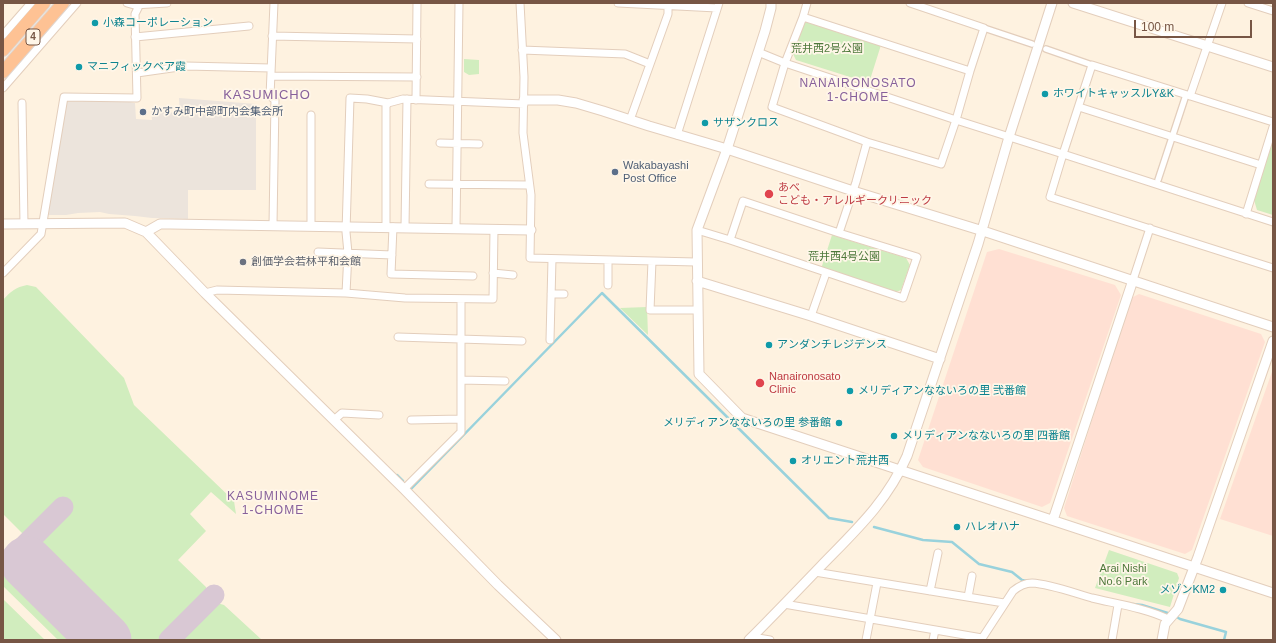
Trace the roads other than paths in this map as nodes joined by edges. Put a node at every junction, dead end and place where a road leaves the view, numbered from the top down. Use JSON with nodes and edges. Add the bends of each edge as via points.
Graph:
{"nodes":[{"id":1,"x":31,"y":3,"type":"edge"},
{"id":2,"x":44,"y":3,"type":"edge"},
{"id":3,"x":63,"y":3,"type":"edge"},
{"id":4,"x":77,"y":3,"type":"edge"},
{"id":5,"x":127,"y":3,"type":"edge"},
{"id":6,"x":167,"y":3,"type":"edge"},
{"id":7,"x":274,"y":3,"type":"edge"},
{"id":8,"x":417,"y":3,"type":"edge"},
{"id":9,"x":460,"y":3,"type":"edge"},
{"id":10,"x":520,"y":3,"type":"edge"},
{"id":11,"x":618,"y":3,"type":"edge"},
{"id":12,"x":771,"y":3,"type":"edge"},
{"id":13,"x":808,"y":3,"type":"edge"},
{"id":14,"x":912,"y":3,"type":"edge"},
{"id":15,"x":1052,"y":3,"type":"edge"},
{"id":16,"x":1073,"y":3,"type":"edge"},
{"id":17,"x":1222,"y":3,"type":"edge"},
{"id":18,"x":1248,"y":3,"type":"edge"},
{"id":19,"x":140,"y":4,"type":"junction"},
{"id":20,"x":668,"y":6,"type":"junction"},
{"id":21,"x":718,"y":6,"type":"edge"},
{"id":22,"x":1273,"y":11,"type":"edge"},
{"id":23,"x":803,"y":17,"type":"junction"},
{"id":24,"x":249,"y":26,"type":"dead end"},
{"id":25,"x":984,"y":28,"type":"junction"},
{"id":26,"x":3,"y":35,"type":"edge"},
{"id":27,"x":272,"y":36,"type":"junction"},
{"id":28,"x":135,"y":37,"type":"junction"},
{"id":29,"x":417,"y":39,"type":"junction"},
{"id":30,"x":1032,"y":44,"type":"dead end"},
{"id":31,"x":1208,"y":46,"type":"junction"},
{"id":32,"x":1046,"y":49,"type":"dead end"},
{"id":33,"x":3,"y":50,"type":"edge"},
{"id":34,"x":522,"y":50,"type":"junction"},
{"id":35,"x":758,"y":52,"type":"junction"},
{"id":36,"x":785,"y":63,"type":"junction"},
{"id":37,"x":650,"y":64,"type":"junction"},
{"id":38,"x":1092,"y":65,"type":"junction"},
{"id":39,"x":1273,"y":67,"type":"edge"},
{"id":40,"x":970,"y":71,"type":"junction"},
{"id":41,"x":3,"y":72,"type":"edge"},
{"id":42,"x":271,"y":72,"type":"junction"},
{"id":43,"x":137,"y":73,"type":"junction"},
{"id":44,"x":416,"y":78,"type":"junction"},
{"id":45,"x":3,"y":88,"type":"edge"},
{"id":46,"x":1188,"y":95,"type":"junction"},
{"id":47,"x":408,"y":100,"type":"junction"},
{"id":48,"x":416,"y":100,"type":"junction"},
{"id":49,"x":457,"y":101,"type":"junction"},
{"id":50,"x":524,"y":102,"type":"junction"},
{"id":51,"x":22,"y":103,"type":"dead end"},
{"id":52,"x":388,"y":103,"type":"junction"},
{"id":53,"x":1079,"y":107,"type":"junction"},
{"id":54,"x":311,"y":115,"type":"dead end"},
{"id":55,"x":630,"y":120,"type":"junction"},
{"id":56,"x":956,"y":120,"type":"junction"},
{"id":57,"x":1273,"y":122,"type":"edge"},
{"id":58,"x":1273,"y":127,"type":"edge"},
{"id":59,"x":678,"y":135,"type":"junction"},
{"id":60,"x":1172,"y":136,"type":"junction"},
{"id":61,"x":1009,"y":137,"type":"junction"},
{"id":62,"x":867,"y":142,"type":"junction"},
{"id":63,"x":440,"y":143,"type":"dead end"},
{"id":64,"x":457,"y":143,"type":"junction"},
{"id":65,"x":479,"y":144,"type":"dead end"},
{"id":66,"x":727,"y":150,"type":"junction"},
{"id":67,"x":1063,"y":154,"type":"junction"},
{"id":68,"x":1261,"y":165,"type":"junction"},
{"id":69,"x":1158,"y":180,"type":"dead end"},
{"id":70,"x":429,"y":184,"type":"dead end"},
{"id":71,"x":456,"y":184,"type":"junction"},
{"id":72,"x":529,"y":185,"type":"junction"},
{"id":73,"x":853,"y":191,"type":"junction"},
{"id":74,"x":1246,"y":214,"type":"junction"},
{"id":75,"x":1273,"y":222,"type":"edge"},
{"id":76,"x":42,"y":223,"type":"junction"},
{"id":77,"x":3,"y":224,"type":"edge"},
{"id":78,"x":24,"y":224,"type":"junction"},
{"id":79,"x":273,"y":225,"type":"junction"},
{"id":80,"x":311,"y":226,"type":"junction"},
{"id":81,"x":346,"y":227,"type":"junction"},
{"id":82,"x":390,"y":227,"type":"junction"},
{"id":83,"x":405,"y":227,"type":"junction"},
{"id":84,"x":456,"y":228,"type":"junction"},
{"id":85,"x":1150,"y":228,"type":"junction"},
{"id":86,"x":494,"y":229,"type":"junction"},
{"id":87,"x":531,"y":230,"type":"junction"},
{"id":88,"x":697,"y":230,"type":"junction"},
{"id":89,"x":983,"y":230,"type":"junction"},
{"id":90,"x":146,"y":232,"type":"junction"},
{"id":91,"x":839,"y":233,"type":"junction"},
{"id":92,"x":730,"y":240,"type":"junction"},
{"id":93,"x":318,"y":252,"type":"dead end"},
{"id":94,"x":348,"y":253,"type":"junction"},
{"id":95,"x":392,"y":255,"type":"junction"},
{"id":96,"x":552,"y":259,"type":"junction"},
{"id":97,"x":608,"y":260,"type":"junction"},
{"id":98,"x":652,"y":261,"type":"junction"},
{"id":99,"x":696,"y":262,"type":"junction"},
{"id":100,"x":1273,"y":268,"type":"edge"},
{"id":101,"x":3,"y":273,"type":"edge"},
{"id":102,"x":493,"y":273,"type":"junction"},
{"id":103,"x":826,"y":273,"type":"junction"},
{"id":104,"x":513,"y":275,"type":"dead end"},
{"id":105,"x":473,"y":276,"type":"dead end"},
{"id":106,"x":1133,"y":280,"type":"junction"},
{"id":107,"x":697,"y":281,"type":"junction"},
{"id":108,"x":608,"y":285,"type":"dead end"},
{"id":109,"x":205,"y":293,"type":"junction"},
{"id":110,"x":346,"y":293,"type":"junction"},
{"id":111,"x":551,"y":294,"type":"junction"},
{"id":112,"x":564,"y":294,"type":"dead end"},
{"id":113,"x":461,"y":299,"type":"junction"},
{"id":114,"x":697,"y":310,"type":"junction"},
{"id":115,"x":811,"y":316,"type":"junction"},
{"id":116,"x":1273,"y":327,"type":"edge"},
{"id":117,"x":398,"y":337,"type":"dead end"},
{"id":118,"x":460,"y":339,"type":"junction"},
{"id":119,"x":522,"y":340,"type":"dead end"},
{"id":120,"x":550,"y":340,"type":"dead end"},
{"id":121,"x":1273,"y":341,"type":"edge"},
{"id":122,"x":940,"y":359,"type":"junction"},
{"id":123,"x":461,"y":380,"type":"junction"},
{"id":124,"x":504,"y":381,"type":"dead end"},
{"id":125,"x":379,"y":415,"type":"dead end"},
{"id":126,"x":337,"y":417,"type":"junction"},
{"id":127,"x":461,"y":419,"type":"junction"},
{"id":128,"x":411,"y":420,"type":"dead end"},
{"id":129,"x":901,"y":470,"type":"junction"},
{"id":130,"x":404,"y":489,"type":"junction"},
{"id":131,"x":1053,"y":520,"type":"junction"},
{"id":132,"x":938,"y":553,"type":"dead end"},
{"id":133,"x":1195,"y":567,"type":"junction"},
{"id":134,"x":815,"y":572,"type":"junction"},
{"id":135,"x":972,"y":575,"type":"dead end"},
{"id":136,"x":877,"y":583,"type":"junction"},
{"id":137,"x":930,"y":591,"type":"junction"},
{"id":138,"x":1273,"y":593,"type":"edge"},
{"id":139,"x":968,"y":597,"type":"junction"},
{"id":140,"x":1004,"y":603,"type":"junction"},
{"id":141,"x":784,"y":604,"type":"junction"},
{"id":142,"x":1118,"y":605,"type":"junction"},
{"id":143,"x":1172,"y":616,"type":"junction"},
{"id":144,"x":870,"y":620,"type":"junction"},
{"id":145,"x":935,"y":630,"type":"junction"},
{"id":146,"x":750,"y":638,"type":"edge"},
{"id":147,"x":982,"y":639,"type":"edge"},
{"id":148,"x":556,"y":640,"type":"edge"},
{"id":149,"x":770,"y":640,"type":"edge"},
{"id":150,"x":866,"y":640,"type":"edge"},
{"id":151,"x":933,"y":640,"type":"edge"},
{"id":152,"x":1112,"y":640,"type":"edge"},
{"id":153,"x":1162,"y":640,"type":"edge"}],
"edges":[{"from":1,"to":26,"type":"street"},
{"from":2,"to":33,"type":"highway","number":"4"},
{"from":3,"to":41,"type":"highway","number":"4"},
{"from":4,"to":45,"type":"street"},
{"from":5,"to":19,"type":"street"},
{"from":6,"to":19,"type":"street"},
{"from":7,"to":27,"type":"street"},
{"from":8,"to":29,"type":"street"},
{"from":9,"to":49,"type":"street"},
{"from":10,"to":34,"type":"street"},
{"from":11,"to":20,"type":"street"},
{"from":12,"to":35,"type":"street"},
{"from":13,"to":23,"type":"street"},
{"from":14,"to":25,"type":"street"},
{"from":15,"to":61,"type":"street"},
{"from":16,"to":31,"type":"street"},
{"from":17,"to":31,"type":"street"},
{"from":18,"to":22,"type":"street"},
{"from":19,"to":28,"type":"street","via":[[136,14]]},
{"from":20,"to":21,"type":"street"},
{"from":20,"to":37,"type":"street","via":[[668,14]]},
{"from":21,"to":59,"type":"street"},
{"from":23,"to":36,"type":"street"},
{"from":23,"to":40,"type":"street"},
{"from":24,"to":28,"type":"street"},
{"from":25,"to":30,"type":"street"},
{"from":25,"to":40,"type":"street"},
{"from":27,"to":29,"type":"street"},
{"from":27,"to":42,"type":"street"},
{"from":28,"to":43,"type":"street"},
{"from":29,"to":44,"type":"street"},
{"from":31,"to":39,"type":"street"},
{"from":31,"to":46,"type":"street"},
{"from":32,"to":38,"type":"street"},
{"from":34,"to":37,"type":"street","via":[[624,54]]},
{"from":34,"to":50,"type":"street"},
{"from":35,"to":36,"type":"street"},
{"from":35,"to":66,"type":"street"},
{"from":36,"to":56,"type":"street"},
{"from":36,"to":62,"type":"street","via":[[772,107]]},
{"from":37,"to":55,"type":"street"},
{"from":38,"to":46,"type":"street"},
{"from":38,"to":53,"type":"street"},
{"from":40,"to":56,"type":"street"},
{"from":42,"to":43,"type":"street","via":[[186,66]]},
{"from":42,"to":44,"type":"street"},
{"from":42,"to":79,"type":"street","via":[[270,96],[275,100]]},
{"from":43,"to":76,"type":"street","via":[[137,98],[64,97]]},
{"from":44,"to":48,"type":"street"},
{"from":46,"to":57,"type":"street"},
{"from":46,"to":60,"type":"street"},
{"from":47,"to":48,"type":"street"},
{"from":47,"to":52,"type":"street"},
{"from":47,"to":83,"type":"street"},
{"from":48,"to":49,"type":"street"},
{"from":49,"to":50,"type":"street"},
{"from":49,"to":64,"type":"street"},
{"from":50,"to":55,"type":"street","via":[[558,100],[576,103]]},
{"from":50,"to":72,"type":"street","via":[[523,133]]},
{"from":51,"to":78,"type":"street"},
{"from":52,"to":81,"type":"street","via":[[350,98]]},
{"from":52,"to":82,"type":"street","via":[[386,106]]},
{"from":53,"to":60,"type":"street"},
{"from":53,"to":67,"type":"street"},
{"from":54,"to":80,"type":"street"},
{"from":55,"to":59,"type":"street"},
{"from":56,"to":61,"type":"street"},
{"from":56,"to":62,"type":"street","via":[[941,164]]},
{"from":58,"to":68,"type":"street"},
{"from":59,"to":66,"type":"street"},
{"from":60,"to":68,"type":"street"},
{"from":60,"to":69,"type":"street"},
{"from":61,"to":67,"type":"street"},
{"from":61,"to":89,"type":"street"},
{"from":62,"to":73,"type":"street"},
{"from":63,"to":64,"type":"street"},
{"from":64,"to":65,"type":"street"},
{"from":64,"to":71,"type":"street"},
{"from":66,"to":73,"type":"street"},
{"from":66,"to":88,"type":"street"},
{"from":67,"to":74,"type":"street"},
{"from":67,"to":85,"type":"street","via":[[1050,197]]},
{"from":68,"to":74,"type":"street"},
{"from":70,"to":71,"type":"street"},
{"from":71,"to":72,"type":"street"},
{"from":71,"to":84,"type":"street"},
{"from":72,"to":87,"type":"street"},
{"from":73,"to":89,"type":"street"},
{"from":73,"to":91,"type":"street"},
{"from":74,"to":75,"type":"street"},
{"from":76,"to":78,"type":"street"},
{"from":76,"to":90,"type":"street","via":[[125,223]]},
{"from":76,"to":101,"type":"street","via":[[41,234]]},
{"from":77,"to":78,"type":"street"},
{"from":79,"to":80,"type":"street"},
{"from":79,"to":90,"type":"street","via":[[160,224]]},
{"from":80,"to":81,"type":"street"},
{"from":81,"to":82,"type":"street"},
{"from":81,"to":94,"type":"street"},
{"from":82,"to":83,"type":"street"},
{"from":82,"to":95,"type":"street"},
{"from":83,"to":84,"type":"street"},
{"from":84,"to":86,"type":"street"},
{"from":85,"to":100,"type":"street"},
{"from":85,"to":106,"type":"street"},
{"from":86,"to":87,"type":"street"},
{"from":86,"to":102,"type":"street"},
{"from":87,"to":96,"type":"street","via":[[530,258]]},
{"from":88,"to":92,"type":"street"},
{"from":88,"to":99,"type":"street"},
{"from":89,"to":106,"type":"street"},
{"from":89,"to":122,"type":"street"},
{"from":90,"to":109,"type":"street"},
{"from":91,"to":92,"type":"street","via":[[743,201]]},
{"from":91,"to":103,"type":"street","via":[[917,257],[903,298]]},
{"from":92,"to":103,"type":"street"},
{"from":93,"to":94,"type":"street"},
{"from":94,"to":95,"type":"street"},
{"from":94,"to":110,"type":"street"},
{"from":95,"to":105,"type":"street","via":[[391,274]]},
{"from":96,"to":97,"type":"street"},
{"from":96,"to":111,"type":"street"},
{"from":97,"to":98,"type":"street"},
{"from":97,"to":108,"type":"street"},
{"from":98,"to":99,"type":"street"},
{"from":98,"to":114,"type":"street","via":[[650,310]]},
{"from":99,"to":107,"type":"street"},
{"from":102,"to":104,"type":"street"},
{"from":102,"to":113,"type":"street","via":[[493,299]]},
{"from":103,"to":115,"type":"street"},
{"from":106,"to":116,"type":"street"},
{"from":106,"to":131,"type":"street"},
{"from":107,"to":114,"type":"street"},
{"from":107,"to":115,"type":"street"},
{"from":109,"to":110,"type":"street","via":[[217,290]]},
{"from":109,"to":126,"type":"street"},
{"from":110,"to":113,"type":"street"},
{"from":111,"to":112,"type":"street"},
{"from":111,"to":120,"type":"street"},
{"from":113,"to":118,"type":"street"},
{"from":114,"to":129,"type":"street","via":[[698,374],[742,418]]},
{"from":115,"to":122,"type":"street"},
{"from":117,"to":118,"type":"street"},
{"from":118,"to":119,"type":"street"},
{"from":118,"to":123,"type":"street"},
{"from":121,"to":133,"type":"street"},
{"from":122,"to":129,"type":"street"},
{"from":123,"to":124,"type":"street"},
{"from":123,"to":127,"type":"street"},
{"from":125,"to":126,"type":"street"},
{"from":126,"to":130,"type":"street"},
{"from":127,"to":128,"type":"street"},
{"from":127,"to":130,"type":"street","via":[[461,432]]},
{"from":129,"to":131,"type":"street"},
{"from":129,"to":134,"type":"street","via":[[878,506]]},
{"from":130,"to":148,"type":"street"},
{"from":131,"to":133,"type":"street"},
{"from":132,"to":137,"type":"street"},
{"from":133,"to":138,"type":"street"},
{"from":133,"to":143,"type":"street"},
{"from":134,"to":136,"type":"street"},
{"from":134,"to":141,"type":"street"},
{"from":135,"to":139,"type":"street"},
{"from":136,"to":137,"type":"street"},
{"from":136,"to":144,"type":"street"},
{"from":137,"to":139,"type":"street"},
{"from":139,"to":140,"type":"street"},
{"from":140,"to":142,"type":"street","via":[[1020,585],[1033,583]]},
{"from":140,"to":147,"type":"street"},
{"from":141,"to":144,"type":"street"},
{"from":141,"to":146,"type":"street"},
{"from":142,"to":143,"type":"street"},
{"from":142,"to":152,"type":"street"},
{"from":143,"to":153,"type":"street","via":[[1165,624]]},
{"from":144,"to":145,"type":"street"},
{"from":144,"to":150,"type":"street"},
{"from":145,"to":147,"type":"street"},
{"from":145,"to":151,"type":"street"},
{"from":146,"to":149,"type":"street"}]}
